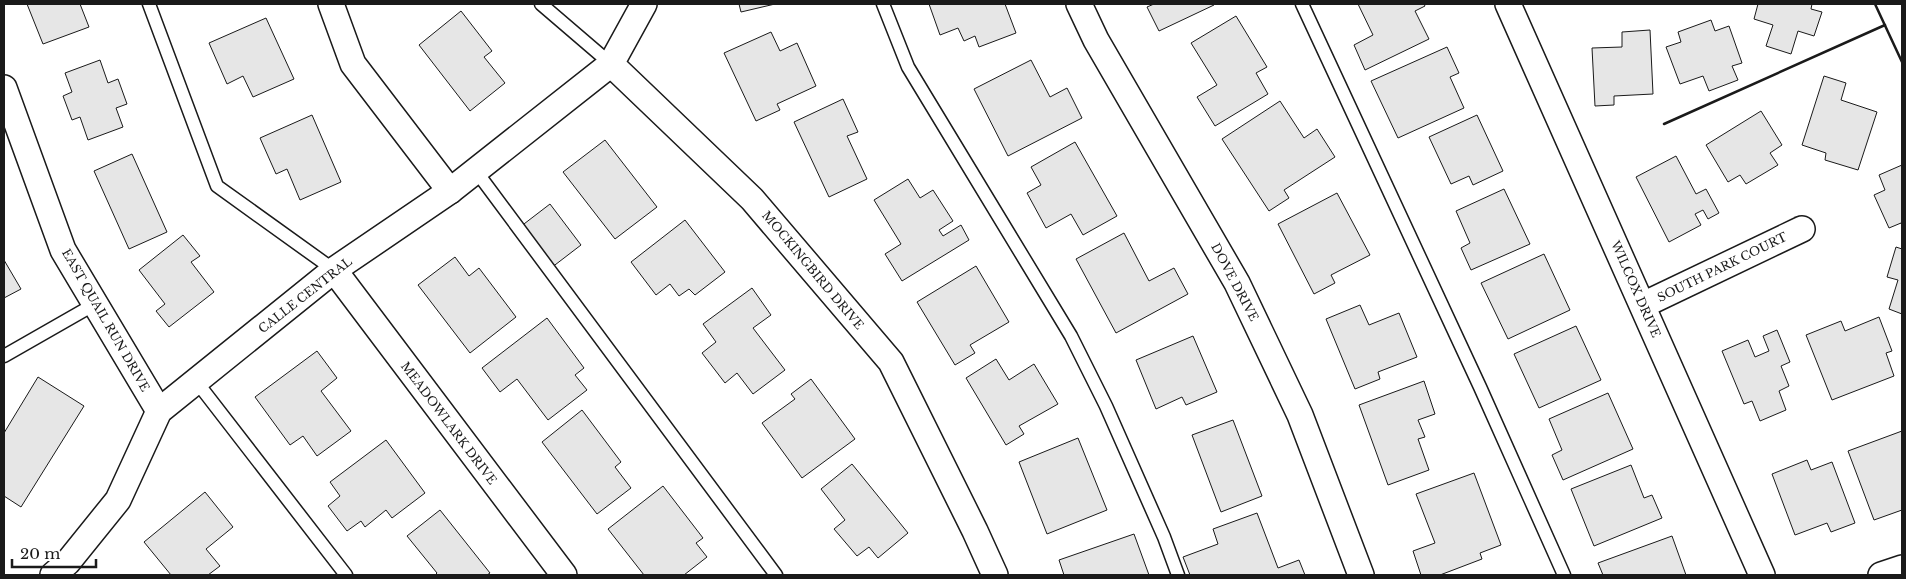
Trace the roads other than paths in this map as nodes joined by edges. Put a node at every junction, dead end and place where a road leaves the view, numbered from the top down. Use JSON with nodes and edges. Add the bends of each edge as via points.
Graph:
{"nodes":[{"id":1,"x":150,"y":4,"type":"edge"},
{"id":2,"x":331,"y":4,"type":"edge"},
{"id":3,"x":540,"y":4,"type":"edge"},
{"id":4,"x":644,"y":4,"type":"edge"},
{"id":5,"x":883,"y":4,"type":"edge"},
{"id":6,"x":1079,"y":4,"type":"edge"},
{"id":7,"x":1302,"y":4,"type":"edge"},
{"id":8,"x":1513,"y":5,"type":"edge"},
{"id":9,"x":611,"y":64,"type":"junction"},
{"id":10,"x":4,"y":88,"type":"edge"},
{"id":11,"x":9,"y":121,"type":"edge"},
{"id":12,"x":476,"y":171,"type":"junction"},
{"id":13,"x":450,"y":191,"type":"junction"},
{"id":14,"x":1802,"y":229,"type":"dead end"},
{"id":15,"x":334,"y":270,"type":"junction"},
{"id":16,"x":95,"y":304,"type":"junction"},
{"id":17,"x":1643,"y":305,"type":"junction"},
{"id":18,"x":4,"y":356,"type":"edge"},
{"id":19,"x":196,"y":381,"type":"junction"},
{"id":20,"x":160,"y":411,"type":"junction"},
{"id":21,"x":1902,"y":568,"type":"edge"},
{"id":22,"x":67,"y":571,"type":"edge"},
{"id":23,"x":346,"y":575,"type":"edge"},
{"id":24,"x":564,"y":575,"type":"edge"},
{"id":25,"x":776,"y":575,"type":"edge"},
{"id":26,"x":995,"y":575,"type":"edge"},
{"id":27,"x":1178,"y":575,"type":"edge"},
{"id":28,"x":1361,"y":575,"type":"edge"},
{"id":29,"x":1564,"y":575,"type":"edge"},
{"id":30,"x":1762,"y":575,"type":"edge"},
{"id":31,"x":1881,"y":575,"type":"edge"}],
"edges":[{"from":1,"to":15,"type":"lane","via":[[216,186]]},
{"from":2,"to":13,"type":"street","via":[[352,64]]},
{"from":3,"to":9,"type":"lane"},
{"from":4,"to":9,"type":"street"},
{"from":5,"to":27,"type":"lane","via":[[908,67],[1071,336],[1110,414]]},
{"from":6,"to":28,"type":"street","name":"DOVE DRIVE","via":[[1096,40],[1237,282],[1300,415]]},
{"from":7,"to":29,"type":"lane"},
{"from":8,"to":17,"type":"street","name":"WILCOX DRIVE"},
{"from":9,"to":12,"type":"street","name":"CALLE CENTRAL"},
{"from":9,"to":26,"type":"street","name":"MOCKINGBIRD DRIVE","via":[[752,199],[891,362]]},
{"from":10,"to":11,"type":"street","name":"EAST QUAIL RUN DRIVE"},
{"from":11,"to":16,"type":"street","name":"EAST QUAIL RUN DRIVE","via":[[63,250]]},
{"from":12,"to":13,"type":"street","name":"CALLE CENTRAL"},
{"from":12,"to":25,"type":"lane"},
{"from":13,"to":15,"type":"street","name":"CALLE CENTRAL"},
{"from":14,"to":17,"type":"street","name":"SOUTH PARK COURT"},
{"from":15,"to":19,"type":"street","name":"CALLE CENTRAL"},
{"from":15,"to":24,"type":"street","name":"MEADOWLARK DRIVE"},
{"from":16,"to":18,"type":"lane"},
{"from":16,"to":20,"type":"street","name":"EAST QUAIL RUN DRIVE"},
{"from":17,"to":30,"type":"street","name":"WILCOX DRIVE"},
{"from":19,"to":20,"type":"street","name":"CALLE CENTRAL"},
{"from":19,"to":23,"type":"lane"},
{"from":20,"to":22,"type":"street","name":"CALLE CENTRAL","via":[[118,500]]},
{"from":21,"to":31,"type":"street"}]}
